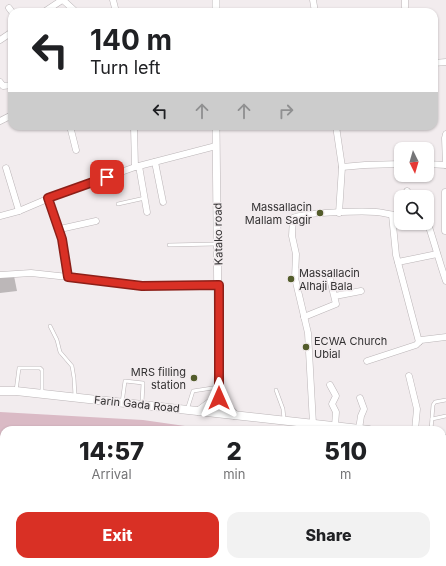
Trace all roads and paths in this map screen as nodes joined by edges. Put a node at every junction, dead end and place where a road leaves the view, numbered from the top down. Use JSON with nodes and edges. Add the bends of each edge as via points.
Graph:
{"nodes":[{"id":1,"x":63,"y":0,"type":"edge"},
{"id":2,"x":50,"y":8,"type":"edge"},
{"id":3,"x":72,"y":8,"type":"edge"},
{"id":4,"x":0,"y":82,"type":"edge"},
{"id":5,"x":8,"y":85,"type":"edge"},
{"id":6,"x":71,"y":130,"type":"edge"},
{"id":7,"x":134,"y":130,"type":"edge"},
{"id":8,"x":216,"y":130,"type":"edge"},
{"id":9,"x":337,"y":130,"type":"edge"},
{"id":10,"x":446,"y":134,"type":"edge"},
{"id":11,"x":216,"y":146,"type":"junction"},
{"id":12,"x":76,"y":150,"type":"dead end"},
{"id":13,"x":155,"y":162,"type":"junction"},
{"id":14,"x":394,"y":164,"type":"edge"},
{"id":15,"x":434,"y":164,"type":"edge"},
{"id":16,"x":446,"y":165,"type":"edge"},
{"id":17,"x":137,"y":167,"type":"junction"},
{"id":18,"x":342,"y":167,"type":"junction"},
{"id":19,"x":6,"y":168,"type":"dead end"},
{"id":20,"x":444,"y":192,"type":"dead end"},
{"id":21,"x":48,"y":198,"type":"junction"},
{"id":22,"x":144,"y":198,"type":"junction"},
{"id":23,"x":163,"y":202,"type":"dead end"},
{"id":24,"x":118,"y":204,"type":"dead end"},
{"id":25,"x":20,"y":211,"type":"junction"},
{"id":26,"x":147,"y":212,"type":"dead end"},
{"id":27,"x":339,"y":213,"type":"junction"},
{"id":28,"x":392,"y":215,"type":"joint"},
{"id":29,"x":0,"y":216,"type":"edge"},
{"id":30,"x":96,"y":222,"type":"dead end"},
{"id":31,"x":60,"y":229,"type":"junction"},
{"id":32,"x":430,"y":230,"type":"edge"},
{"id":33,"x":445,"y":231,"type":"edge"},
{"id":34,"x":432,"y":235,"type":"junction"},
{"id":35,"x":218,"y":244,"type":"junction"},
{"id":36,"x":169,"y":245,"type":"dead end"},
{"id":37,"x":437,"y":254,"type":"junction"},
{"id":38,"x":398,"y":262,"type":"junction"},
{"id":39,"x":0,"y":274,"type":"edge"},
{"id":40,"x":68,"y":277,"type":"junction"},
{"id":41,"x":330,"y":279,"type":"dead end"},
{"id":42,"x":446,"y":280,"type":"edge"},
{"id":43,"x":219,"y":285,"type":"junction"},
{"id":44,"x":361,"y":291,"type":"dead end"},
{"id":45,"x":335,"y":296,"type":"junction"},
{"id":46,"x":304,"y":317,"type":"junction"},
{"id":47,"x":50,"y":326,"type":"dead end"},
{"id":48,"x":446,"y":337,"type":"edge"},
{"id":49,"x":419,"y":342,"type":"junction"},
{"id":50,"x":367,"y":361,"type":"dead end"},
{"id":51,"x":409,"y":376,"type":"dead end"},
{"id":52,"x":330,"y":385,"type":"dead end"},
{"id":53,"x":276,"y":390,"type":"dead end"},
{"id":54,"x":0,"y":391,"type":"edge"},
{"id":55,"x":16,"y":391,"type":"junction"},
{"id":56,"x":219,"y":393,"type":"junction"},
{"id":57,"x":42,"y":394,"type":"junction"},
{"id":58,"x":76,"y":398,"type":"junction"},
{"id":59,"x":360,"y":398,"type":"dead end"},
{"id":60,"x":446,"y":400,"type":"edge"},
{"id":61,"x":122,"y":403,"type":"junction"},
{"id":62,"x":142,"y":405,"type":"junction"},
{"id":63,"x":187,"y":410,"type":"junction"},
{"id":64,"x":199,"y":411,"type":"junction"},
{"id":65,"x":219,"y":414,"type":"junction"},
{"id":66,"x":236,"y":415,"type":"junction"},
{"id":67,"x":446,"y":416,"type":"edge"},
{"id":68,"x":432,"y":419,"type":"junction"},
{"id":69,"x":284,"y":421,"type":"junction"},
{"id":70,"x":312,"y":424,"type":"junction"},
{"id":71,"x":335,"y":426,"type":"joint"},
{"id":72,"x":358,"y":426,"type":"edge"},
{"id":73,"x":415,"y":426,"type":"edge"},
{"id":74,"x":431,"y":426,"type":"edge"}],
"edges":[{"from":1,"to":2,"type":"street"},
{"from":1,"to":3,"type":"street"},
{"from":4,"to":5,"type":"street","via":[[3,86]]},
{"from":6,"to":12,"type":"street"},
{"from":7,"to":17,"type":"street"},
{"from":8,"to":11,"type":"street","name":"Katako road"},
{"from":9,"to":18,"type":"street"},
{"from":10,"to":16,"type":"street"},
{"from":11,"to":13,"type":"street"},
{"from":11,"to":35,"type":"street","name":"Katako road"},
{"from":13,"to":17,"type":"street"},
{"from":13,"to":23,"type":"street"},
{"from":14,"to":18,"type":"street"},
{"from":15,"to":16,"type":"street"},
{"from":17,"to":21,"type":"street"},
{"from":17,"to":22,"type":"street"},
{"from":18,"to":27,"type":"street"},
{"from":19,"to":25,"type":"street"},
{"from":20,"to":33,"type":"street"},
{"from":21,"to":25,"type":"street"},
{"from":21,"to":31,"type":"street"},
{"from":22,"to":24,"type":"lane"},
{"from":22,"to":26,"type":"street"},
{"from":25,"to":29,"type":"street"},
{"from":27,"to":28,"type":"street","via":[[377,212]]},
{"from":27,"to":46,"type":"street","via":[[301,215],[293,218],[295,278]]},
{"from":28,"to":38,"type":"street"},
{"from":30,"to":31,"type":"street"},
{"from":31,"to":40,"type":"street"},
{"from":32,"to":34,"type":"street"},
{"from":33,"to":34,"type":"street"},
{"from":34,"to":37,"type":"street"},
{"from":35,"to":36,"type":"lane"},
{"from":35,"to":43,"type":"street","name":"Katako road"},
{"from":37,"to":38,"type":"street"},
{"from":37,"to":42,"type":"street"},
{"from":38,"to":49,"type":"street"},
{"from":39,"to":40,"type":"street","via":[[31,273]]},
{"from":40,"to":43,"type":"street","via":[[142,286]]},
{"from":41,"to":45,"type":"street"},
{"from":43,"to":56,"type":"street","name":"Katako road"},
{"from":44,"to":45,"type":"street"},
{"from":45,"to":46,"type":"street","via":[[337,303],[333,307]]},
{"from":46,"to":70,"type":"street","via":[[309,352]]},
{"from":47,"to":58,"type":"lane","via":[[60,352],[72,366]]},
{"from":48,"to":49,"type":"street"},
{"from":49,"to":50,"type":"street"},
{"from":51,"to":73,"type":"street","via":[[417,409]]},
{"from":52,"to":71,"type":"street","via":[[336,396],[332,404],[336,412]]},
{"from":53,"to":69,"type":"lane","via":[[283,409]]},
{"from":54,"to":55,"type":"main road","name":"Farin Gada Road"},
{"from":55,"to":57,"type":"main road","name":"Farin Gada Road"},
{"from":55,"to":57,"type":"lane","via":[[19,368],[40,368]]},
{"from":56,"to":63,"type":"lane","via":[[193,391]]},
{"from":56,"to":64,"type":"main road"},
{"from":56,"to":65,"type":"street","name":"Katako road"},
{"from":56,"to":66,"type":"main road"},
{"from":57,"to":58,"type":"main road","name":"Farin Gada Road"},
{"from":58,"to":61,"type":"main road","name":"Farin Gada Road"},
{"from":59,"to":72,"type":"street","via":[[364,409]]},
{"from":60,"to":68,"type":"lane","via":[[435,402]]},
{"from":61,"to":62,"type":"main road","name":"Farin Gada Road"},
{"from":61,"to":62,"type":"lane","via":[[125,381],[141,382]]},
{"from":62,"to":63,"type":"main road","name":"Farin Gada Road"},
{"from":63,"to":64,"type":"main road","name":"Farin Gada Road"},
{"from":64,"to":65,"type":"main road","name":"Farin Gada Road"},
{"from":65,"to":66,"type":"main road","name":"Farin Gada Road"},
{"from":66,"to":69,"type":"main road","name":"Farin Gada Road"},
{"from":67,"to":68,"type":"lane"},
{"from":68,"to":74,"type":"lane"},
{"from":69,"to":70,"type":"main road","name":"Farin Gada Road"},
{"from":70,"to":71,"type":"main road","name":"Farin Gada Road"}]}
